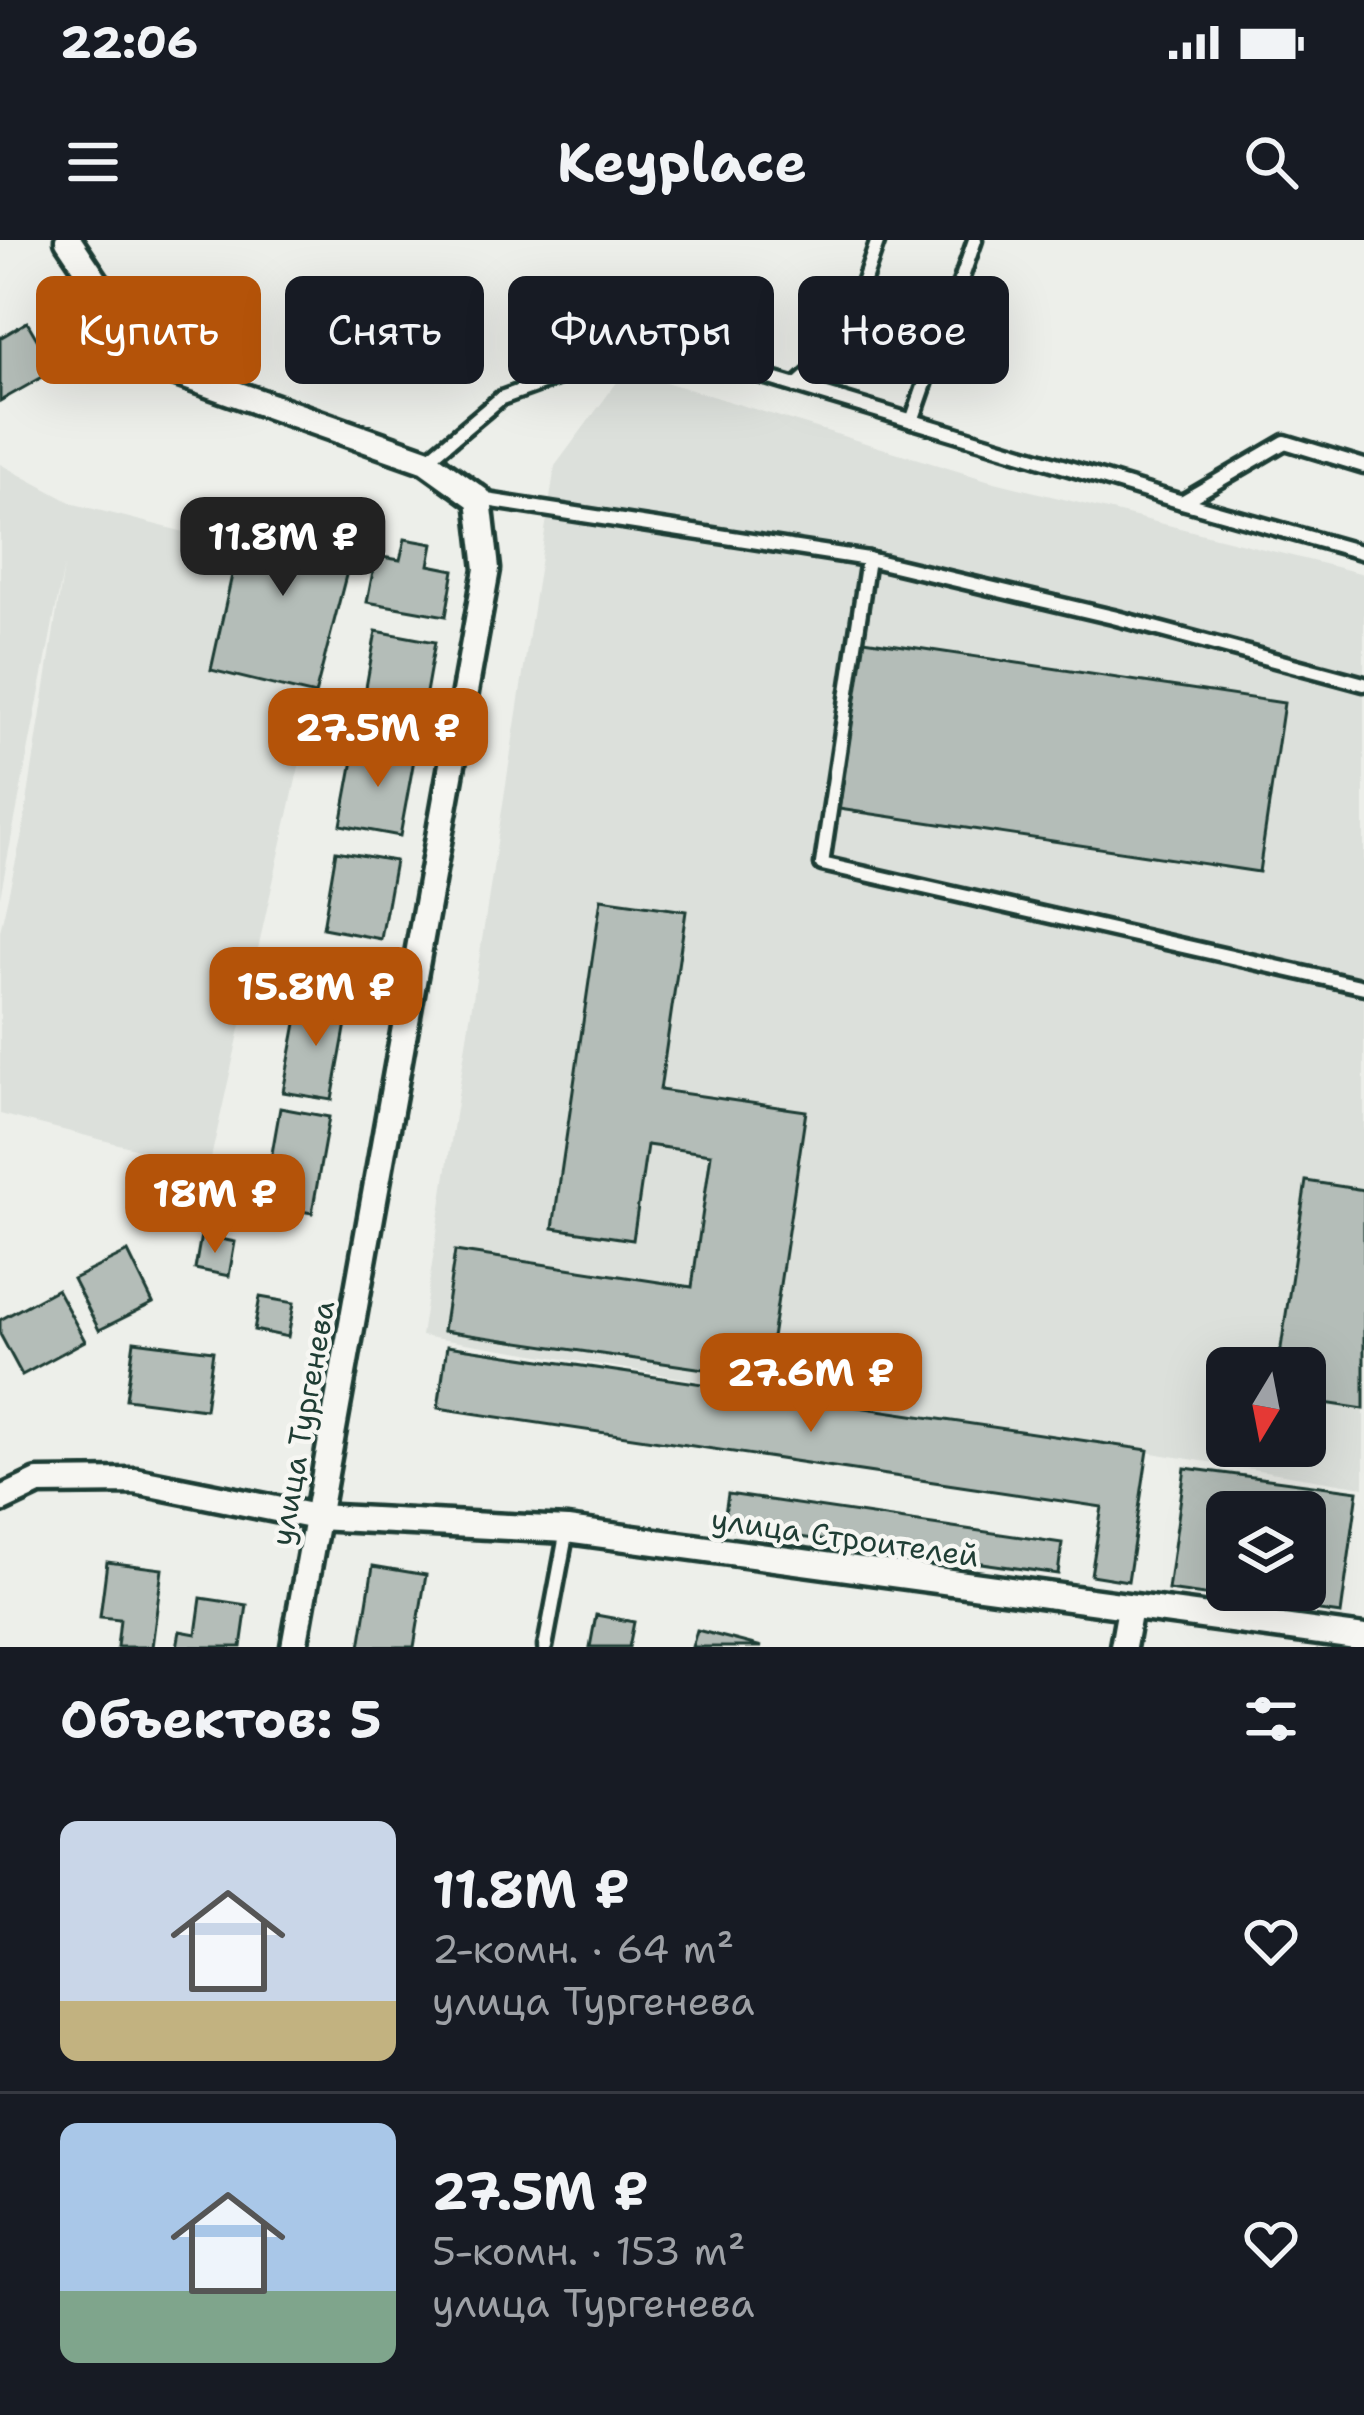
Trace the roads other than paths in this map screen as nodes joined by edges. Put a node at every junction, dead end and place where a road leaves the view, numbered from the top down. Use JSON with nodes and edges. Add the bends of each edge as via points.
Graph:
{"nodes":[{"id":1,"x":68,"y":240,"type":"edge"},
{"id":2,"x":878,"y":240,"type":"edge"},
{"id":3,"x":975,"y":240,"type":"edge"},
{"id":4,"x":796,"y":386,"type":"junction"},
{"id":5,"x":913,"y":421,"type":"junction"},
{"id":6,"x":426,"y":461,"type":"junction"},
{"id":7,"x":1364,"y":466,"type":"edge"},
{"id":8,"x":479,"y":499,"type":"junction"},
{"id":9,"x":1182,"y":502,"type":"junction"},
{"id":10,"x":1364,"y":553,"type":"edge"},
{"id":11,"x":868,"y":559,"type":"junction"},
{"id":12,"x":1364,"y":685,"type":"edge"},
{"id":13,"x":1364,"y":987,"type":"edge"},
{"id":14,"x":0,"y":1500,"type":"edge"},
{"id":15,"x":316,"y":1517,"type":"junction"},
{"id":16,"x":567,"y":1530,"type":"junction"},
{"id":17,"x":1130,"y":1608,"type":"junction"},
{"id":18,"x":1364,"y":1638,"type":"edge"},
{"id":19,"x":294,"y":1647,"type":"edge"},
{"id":20,"x":545,"y":1647,"type":"edge"},
{"id":21,"x":1123,"y":1647,"type":"edge"}],
"edges":[{"from":1,"to":6,"type":"street","via":[[168,370]]},
{"from":2,"to":4,"type":"lane","via":[[842,344]]},
{"from":3,"to":5,"type":"lane"},
{"from":4,"to":5,"type":"lane"},
{"from":4,"to":6,"type":"lane","via":[[653,343],[502,398]]},
{"from":5,"to":9,"type":"lane"},
{"from":6,"to":8,"type":"street"},
{"from":7,"to":9,"type":"lane","via":[[1285,442]]},
{"from":8,"to":11,"type":"lane"},
{"from":8,"to":15,"type":"street","name":"улица Тургенева","via":[[488,569]]},
{"from":9,"to":10,"type":"lane"},
{"from":11,"to":12,"type":"lane"},
{"from":11,"to":13,"type":"lane","via":[[822,864]]},
{"from":14,"to":15,"type":"street","name":"улица Строителей","via":[[38,1482],[136,1481]]},
{"from":15,"to":16,"type":"street","name":"улица Строителей"},
{"from":15,"to":19,"type":"street","name":"улица Тургенева"},
{"from":16,"to":17,"type":"street","name":"улица Строителей"},
{"from":16,"to":20,"type":"lane"},
{"from":17,"to":18,"type":"street","name":"улица Строителей"},
{"from":17,"to":21,"type":"street"}]}
